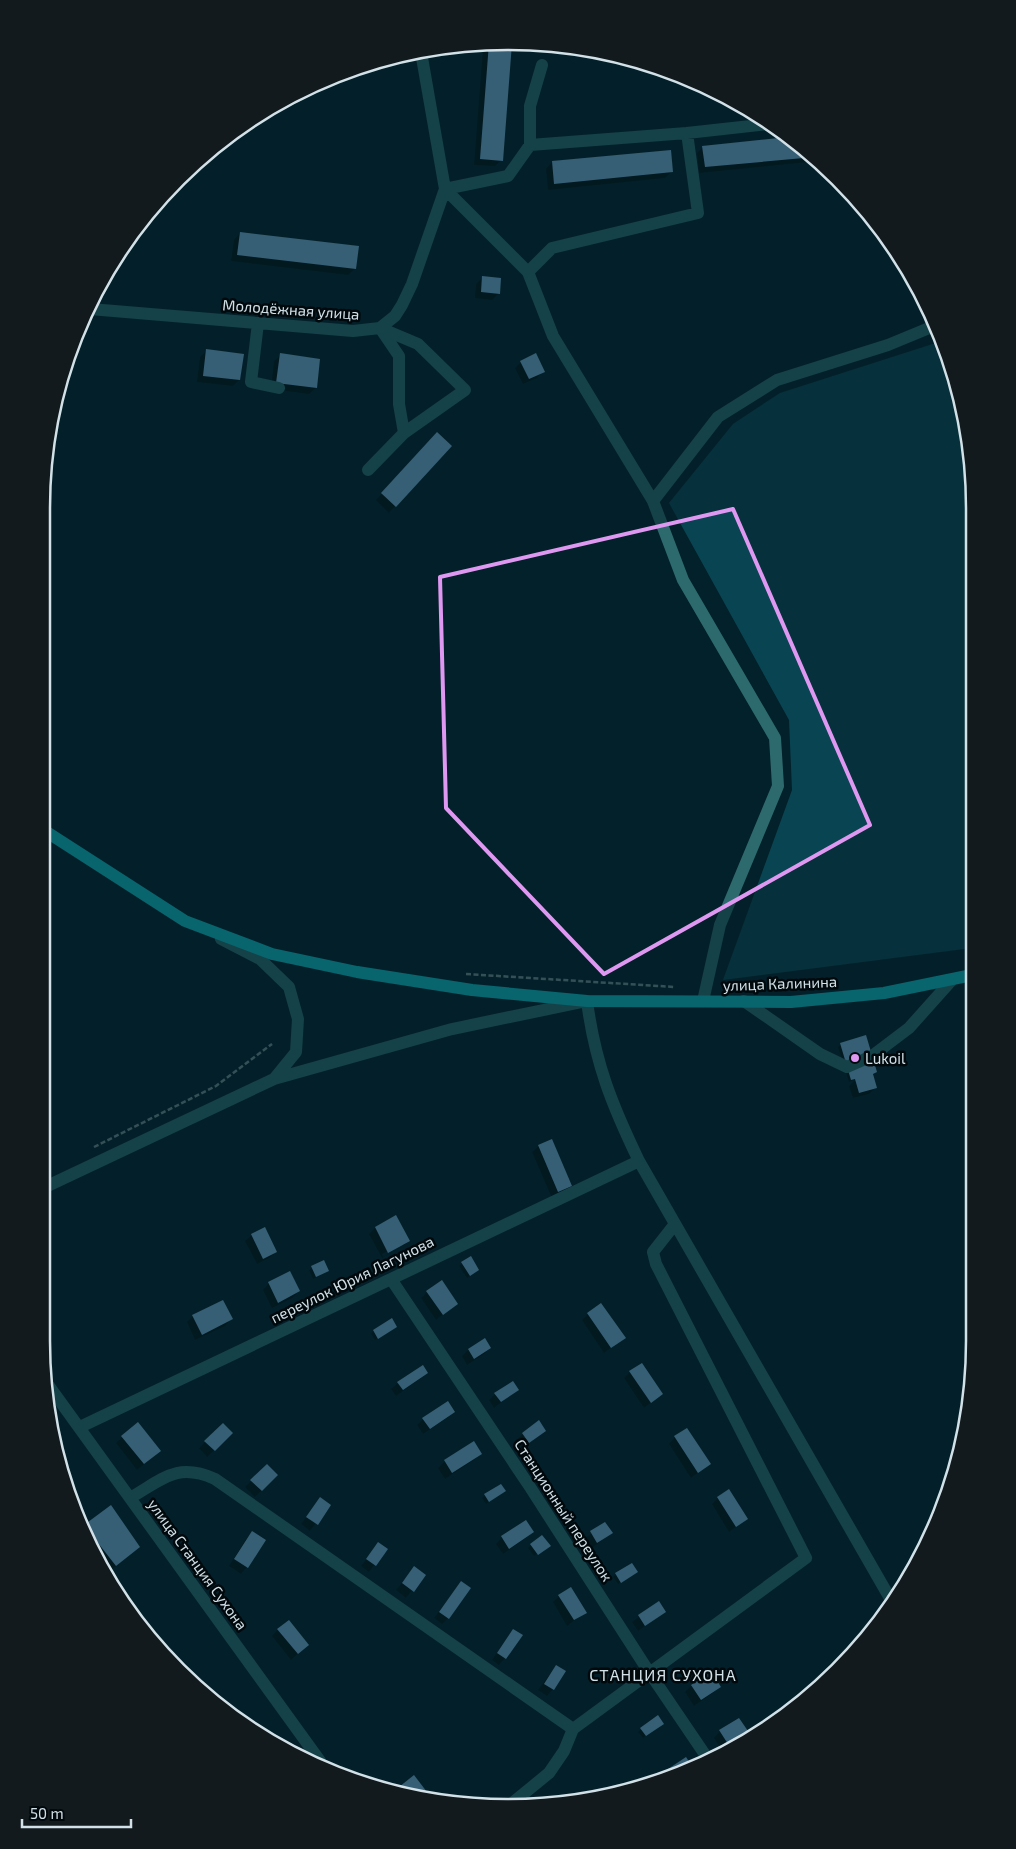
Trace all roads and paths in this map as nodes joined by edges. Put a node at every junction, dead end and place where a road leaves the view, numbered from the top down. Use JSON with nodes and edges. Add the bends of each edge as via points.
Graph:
{"nodes":[{"id":1,"x":422,"y":58,"type":"edge"},
{"id":2,"x":542,"y":64,"type":"dead end"},
{"id":3,"x":759,"y":125,"type":"edge"},
{"id":4,"x":687,"y":133,"type":"junction"},
{"id":5,"x":530,"y":145,"type":"junction"},
{"id":6,"x":445,"y":189,"type":"junction"},
{"id":7,"x":528,"y":272,"type":"junction"},
{"id":8,"x":96,"y":308,"type":"edge"},
{"id":9,"x":258,"y":323,"type":"junction"},
{"id":10,"x":380,"y":328,"type":"junction"},
{"id":11,"x":929,"y":328,"type":"edge"},
{"id":12,"x":279,"y":388,"type":"dead end"},
{"id":13,"x":404,"y":433,"type":"junction"},
{"id":14,"x":368,"y":470,"type":"dead end"},
{"id":15,"x":653,"y":501,"type":"junction"},
{"id":16,"x":50,"y":834,"type":"edge"},
{"id":17,"x":185,"y":921,"type":"junction"},
{"id":18,"x":465,"y":974,"type":"dead end"},
{"id":19,"x":966,"y":977,"type":"edge"},
{"id":20,"x":951,"y":981,"type":"junction"},
{"id":21,"x":678,"y":987,"type":"dead end"},
{"id":22,"x":587,"y":1001,"type":"junction"},
{"id":23,"x":703,"y":1001,"type":"junction"},
{"id":24,"x":744,"y":1001,"type":"junction"},
{"id":25,"x":272,"y":1044,"type":"dead end"},
{"id":26,"x":274,"y":1079,"type":"junction"},
{"id":27,"x":93,"y":1148,"type":"dead end"},
{"id":28,"x":639,"y":1161,"type":"junction"},
{"id":29,"x":50,"y":1185,"type":"edge"},
{"id":30,"x":675,"y":1224,"type":"junction"},
{"id":31,"x":391,"y":1279,"type":"junction"},
{"id":32,"x":53,"y":1391,"type":"edge"},
{"id":33,"x":80,"y":1427,"type":"junction"},
{"id":34,"x":130,"y":1498,"type":"junction"},
{"id":35,"x":889,"y":1596,"type":"edge"},
{"id":36,"x":649,"y":1672,"type":"junction"},
{"id":37,"x":573,"y":1728,"type":"junction"},
{"id":38,"x":705,"y":1755,"type":"edge"},
{"id":39,"x":317,"y":1757,"type":"edge"},
{"id":40,"x":517,"y":1799,"type":"edge"}],
"edges":[{"from":1,"to":6,"type":"street"},
{"from":2,"to":5,"type":"street","via":[[530,106]]},
{"from":3,"to":4,"type":"street"},
{"from":4,"to":5,"type":"street"},
{"from":4,"to":7,"type":"street","via":[[698,213],[552,248]]},
{"from":5,"to":6,"type":"street","via":[[508,176]]},
{"from":6,"to":7,"type":"street"},
{"from":6,"to":10,"type":"street","name":"Молодёжная улица","via":[[402,306]]},
{"from":7,"to":15,"type":"street","via":[[553,336]]},
{"from":8,"to":9,"type":"street","name":"Молодёжная улица"},
{"from":9,"to":10,"type":"street","name":"Молодёжная улица","via":[[353,331]]},
{"from":9,"to":12,"type":"street","via":[[252,382]]},
{"from":10,"to":13,"type":"street","via":[[399,356],[399,404]]},
{"from":10,"to":13,"type":"street","via":[[418,344],[465,390]]},
{"from":11,"to":15,"type":"street","via":[[776,380],[718,417]]},
{"from":13,"to":14,"type":"street"},
{"from":15,"to":23,"type":"street","via":[[683,580],[775,738],[778,786],[720,925]]},
{"from":16,"to":17,"type":"main road","name":"улица Калинина"},
{"from":17,"to":22,"type":"main road","name":"улица Калинина","via":[[272,954],[358,972],[472,990]]},
{"from":17,"to":26,"type":"street","via":[[260,959],[289,987],[298,1019],[296,1052]]},
{"from":18,"to":21,"type":"path"},
{"from":19,"to":20,"type":"main road","name":"улица Калинина"},
{"from":20,"to":24,"type":"main road","name":"улица Калинина","via":[[884,993],[791,1002]]},
{"from":20,"to":24,"type":"street","via":[[909,1028],[872,1056],[848,1068],[820,1054]]},
{"from":22,"to":23,"type":"main road","name":"улица Калинина"},
{"from":22,"to":26,"type":"street","via":[[452,1029]]},
{"from":22,"to":28,"type":"street","via":[[591,1032],[603,1076]]},
{"from":23,"to":24,"type":"main road","name":"улица Калинина"},
{"from":25,"to":27,"type":"path","via":[[216,1086]]},
{"from":26,"to":29,"type":"street"},
{"from":28,"to":30,"type":"street"},
{"from":28,"to":31,"type":"street","name":"переулок Юрия Лагунова"},
{"from":30,"to":35,"type":"street"},
{"from":30,"to":36,"type":"street","via":[[652,1252],[656,1264],[806,1558]]},
{"from":31,"to":33,"type":"street","name":"переулок Юрия Лагунова"},
{"from":31,"to":36,"type":"street","name":"Станционный переулок"},
{"from":32,"to":33,"type":"street","name":"улица Станция Сухона"},
{"from":33,"to":34,"type":"street","name":"улица Станция Сухона"},
{"from":34,"to":37,"type":"street","via":[[170,1475],[186,1471],[215,1479]]},
{"from":34,"to":39,"type":"street","name":"улица Станция Сухона"},
{"from":36,"to":37,"type":"street"},
{"from":36,"to":38,"type":"street","name":"Станционный переулок"},
{"from":37,"to":40,"type":"street","via":[[564,1751],[549,1772]]}]}
